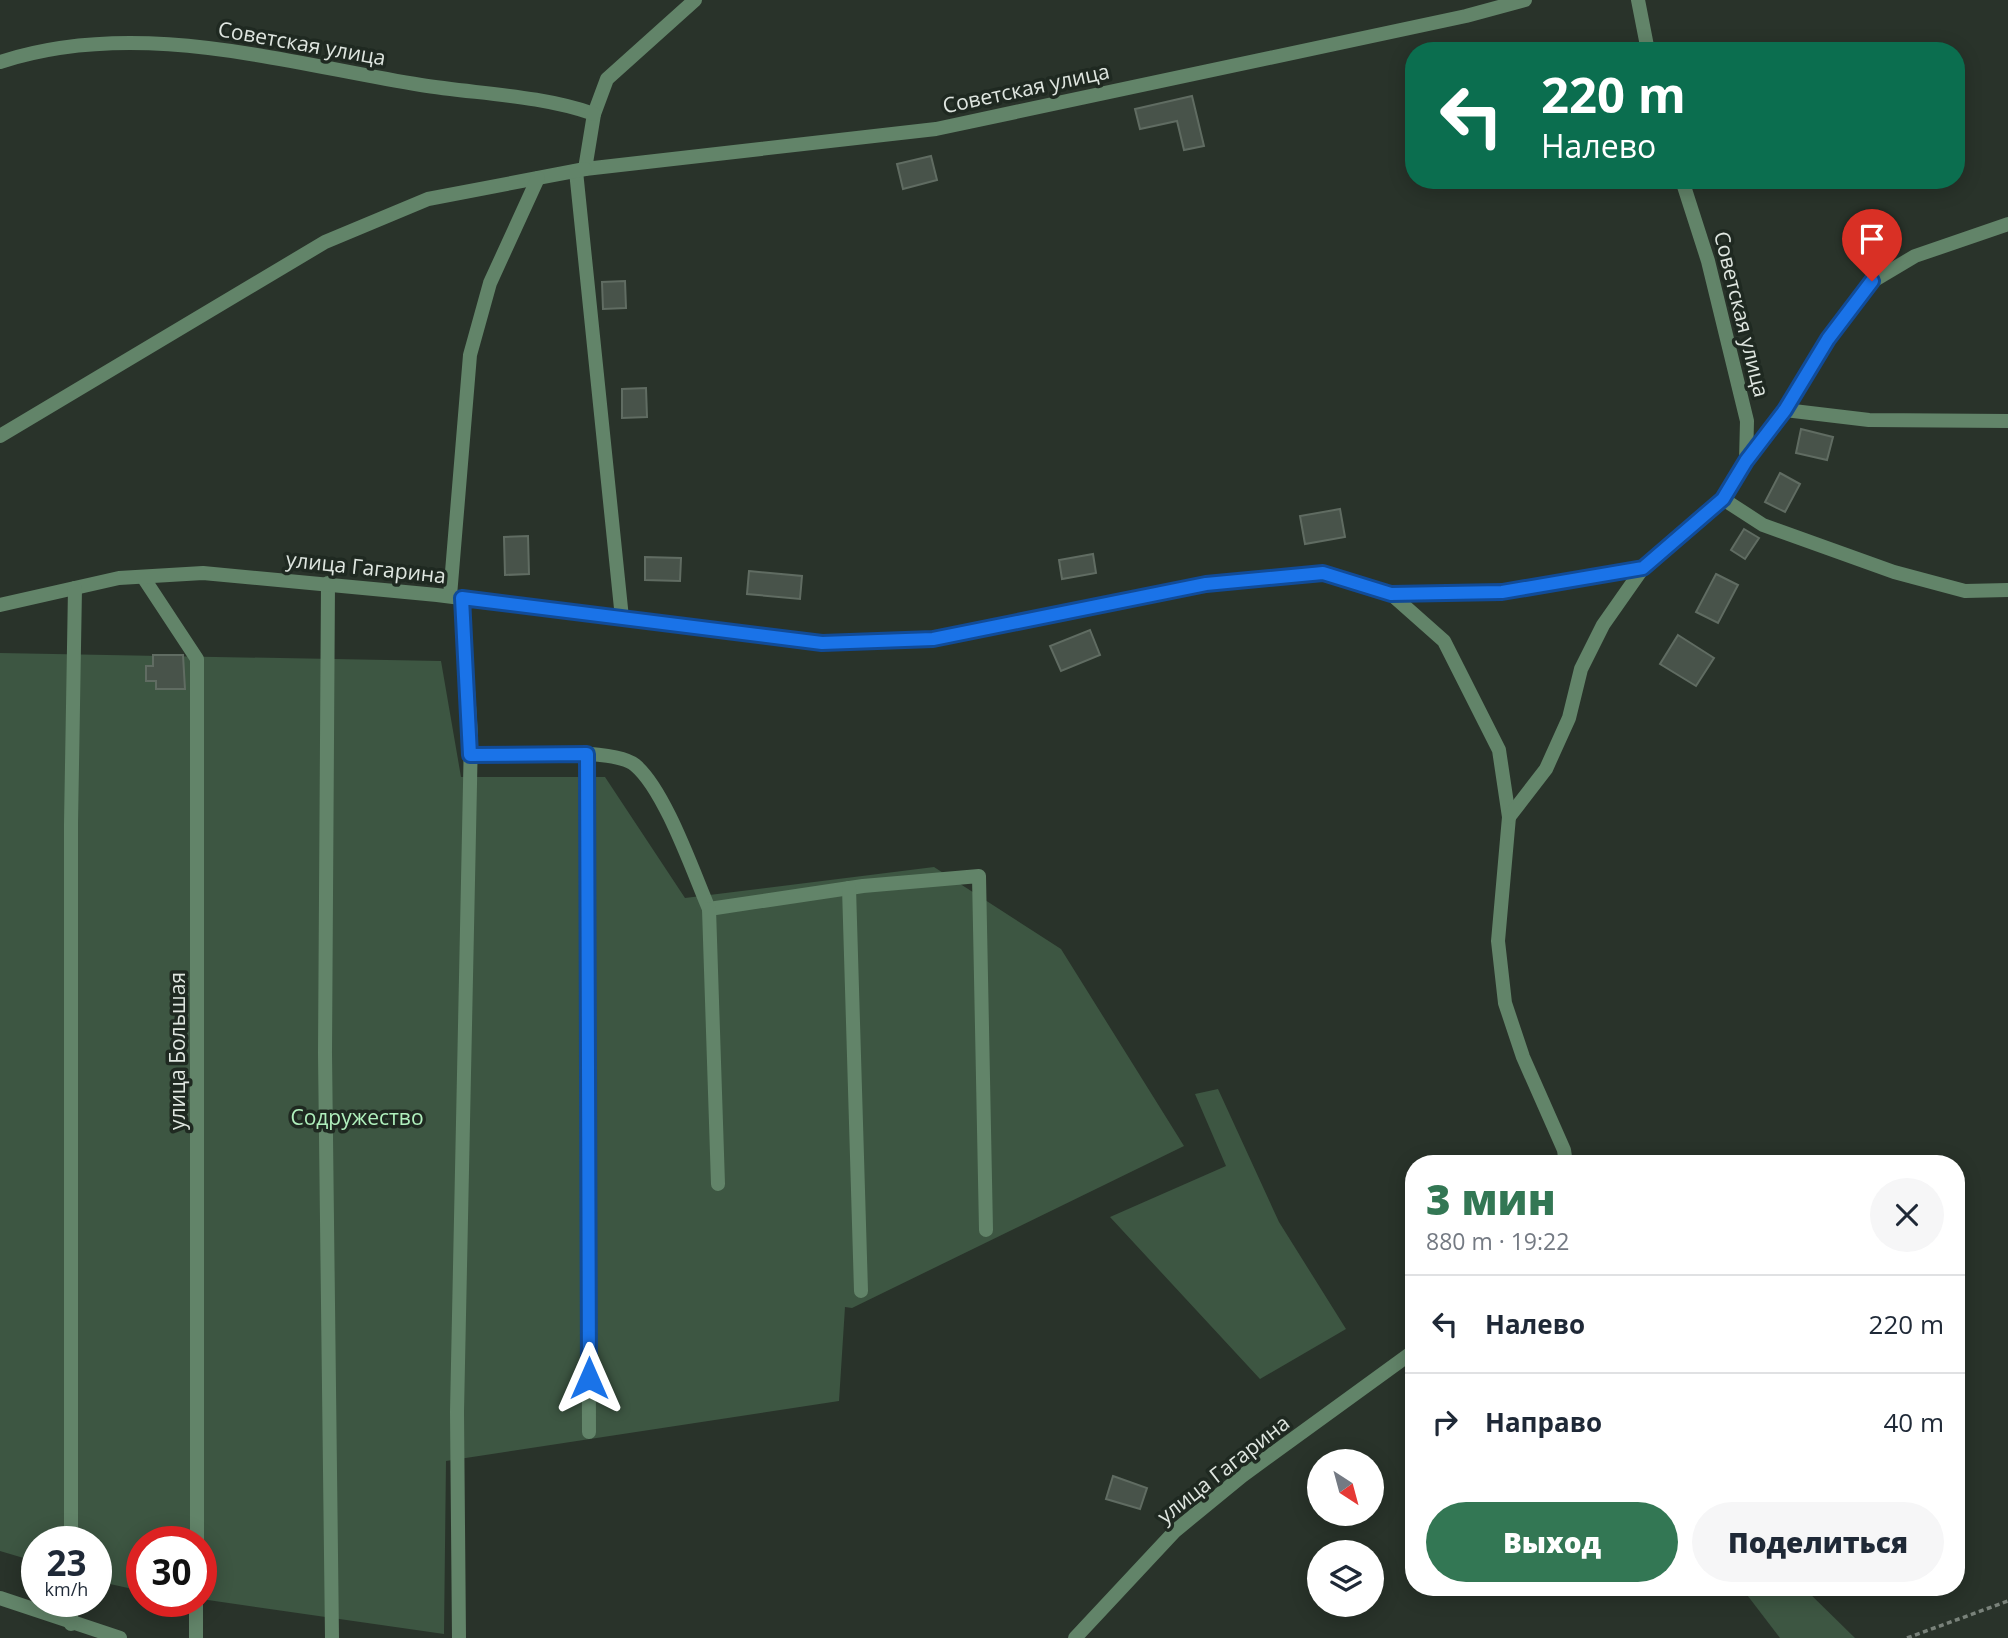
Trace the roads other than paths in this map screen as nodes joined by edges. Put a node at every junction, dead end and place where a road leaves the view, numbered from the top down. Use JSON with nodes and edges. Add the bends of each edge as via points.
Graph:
{"nodes":[{"id":1,"x":695,"y":0,"type":"edge"},
{"id":2,"x":1525,"y":0,"type":"edge"},
{"id":3,"x":1638,"y":0,"type":"edge"},
{"id":4,"x":1646,"y":42,"type":"edge"},
{"id":5,"x":0,"y":62,"type":"edge"},
{"id":6,"x":594,"y":114,"type":"junction"},
{"id":7,"x":580,"y":170,"type":"junction"},
{"id":8,"x":538,"y":178,"type":"junction"},
{"id":9,"x":1685,"y":189,"type":"edge"},
{"id":10,"x":2008,"y":224,"type":"edge"},
{"id":11,"x":1785,"y":410,"type":"junction"},
{"id":12,"x":2008,"y":421,"type":"edge"},
{"id":13,"x":0,"y":436,"type":"edge"},
{"id":14,"x":1746,"y":461,"type":"junction"},
{"id":15,"x":1723,"y":499,"type":"junction"},
{"id":16,"x":1643,"y":568,"type":"junction"},
{"id":17,"x":143,"y":577,"type":"junction"},
{"id":18,"x":328,"y":583,"type":"junction"},
{"id":19,"x":75,"y":588,"type":"junction"},
{"id":20,"x":2008,"y":590,"type":"edge"},
{"id":21,"x":1391,"y":594,"type":"junction"},
{"id":22,"x":456,"y":597,"type":"junction"},
{"id":23,"x":0,"y":605,"type":"edge"},
{"id":24,"x":622,"y":618,"type":"junction"},
{"id":25,"x":587,"y":754,"type":"junction"},
{"id":26,"x":470,"y":755,"type":"junction"},
{"id":27,"x":1508,"y":817,"type":"junction"},
{"id":28,"x":849,"y":888,"type":"junction"},
{"id":29,"x":709,"y":908,"type":"junction"},
{"id":30,"x":1565,"y":1155,"type":"edge"},
{"id":31,"x":718,"y":1184,"type":"dead end"},
{"id":32,"x":986,"y":1230,"type":"dead end"},
{"id":33,"x":861,"y":1291,"type":"dead end"},
{"id":34,"x":1405,"y":1358,"type":"edge"},
{"id":35,"x":589,"y":1432,"type":"dead end"},
{"id":36,"x":71,"y":1526,"type":"edge"},
{"id":37,"x":197,"y":1526,"type":"edge"},
{"id":38,"x":0,"y":1598,"type":"edge"},
{"id":39,"x":71,"y":1617,"type":"edge"},
{"id":40,"x":196,"y":1617,"type":"edge"},
{"id":41,"x":71,"y":1624,"type":"junction"},
{"id":42,"x":120,"y":1638,"type":"edge"},
{"id":43,"x":196,"y":1638,"type":"edge"},
{"id":44,"x":332,"y":1638,"type":"edge"},
{"id":45,"x":459,"y":1638,"type":"edge"},
{"id":46,"x":1075,"y":1638,"type":"edge"}],
"edges":[{"from":1,"to":6,"type":"street","via":[[607,79]]},
{"from":2,"to":7,"type":"street","name":"Советская улица","via":[[936,129]]},
{"from":3,"to":4,"type":"street"},
{"from":5,"to":6,"type":"street","name":"Советская улица","via":[[63,48],[194,45],[433,87],[564,104]]},
{"from":6,"to":7,"type":"street"},
{"from":7,"to":8,"type":"street","name":"Советская улица"},
{"from":7,"to":24,"type":"street"},
{"from":8,"to":13,"type":"street","name":"Советская улица","via":[[428,199],[325,242]]},
{"from":8,"to":22,"type":"street","via":[[491,283],[470,355]]},
{"from":9,"to":14,"type":"street","name":"Советская улица","via":[[1709,261],[1747,421]]},
{"from":10,"to":11,"type":"street","via":[[1915,256],[1872,281],[1828,339]]},
{"from":11,"to":12,"type":"street","via":[[1869,420]]},
{"from":11,"to":14,"type":"street"},
{"from":14,"to":15,"type":"street"},
{"from":15,"to":16,"type":"street"},
{"from":15,"to":20,"type":"street","via":[[1763,525],[1894,572],[1965,591]]},
{"from":16,"to":21,"type":"street","name":"улица Гагарина","via":[[1502,592]]},
{"from":16,"to":27,"type":"street","via":[[1603,625],[1581,669],[1569,718],[1546,769]]},
{"from":17,"to":18,"type":"street","name":"улица Гагарина","via":[[203,573]]},
{"from":17,"to":19,"type":"street","name":"улица Гагарина"},
{"from":17,"to":37,"type":"street","name":"улица Большая","via":[[197,659]]},
{"from":18,"to":22,"type":"street","name":"улица Гагарина"},
{"from":18,"to":44,"type":"street","via":[[325,1067]]},
{"from":19,"to":23,"type":"street","name":"улица Гагарина"},
{"from":19,"to":36,"type":"street"},
{"from":21,"to":24,"type":"street","name":"улица Гагарина","via":[[1323,573],[1206,584],[933,639],[836,643]]},
{"from":21,"to":27,"type":"street","name":"улица Гагарина","via":[[1444,641],[1499,750]]},
{"from":22,"to":24,"type":"street","name":"улица Гагарина"},
{"from":22,"to":26,"type":"street"},
{"from":25,"to":26,"type":"street"},
{"from":25,"to":29,"type":"street","via":[[609,754],[635,764],[656,791]]},
{"from":25,"to":35,"type":"street"},
{"from":26,"to":45,"type":"street","via":[[457,1412]]},
{"from":27,"to":30,"type":"street","name":"улица Гагарина","via":[[1498,941],[1505,1003]]},
{"from":28,"to":29,"type":"street"},
{"from":28,"to":32,"type":"street","via":[[979,876]]},
{"from":28,"to":33,"type":"street"},
{"from":29,"to":31,"type":"street"},
{"from":34,"to":46,"type":"street","name":"улица Гагарина","via":[[1242,1476],[1175,1531]]},
{"from":38,"to":41,"type":"street"},
{"from":39,"to":41,"type":"street"},
{"from":40,"to":43,"type":"street"},
{"from":41,"to":42,"type":"street"}]}
